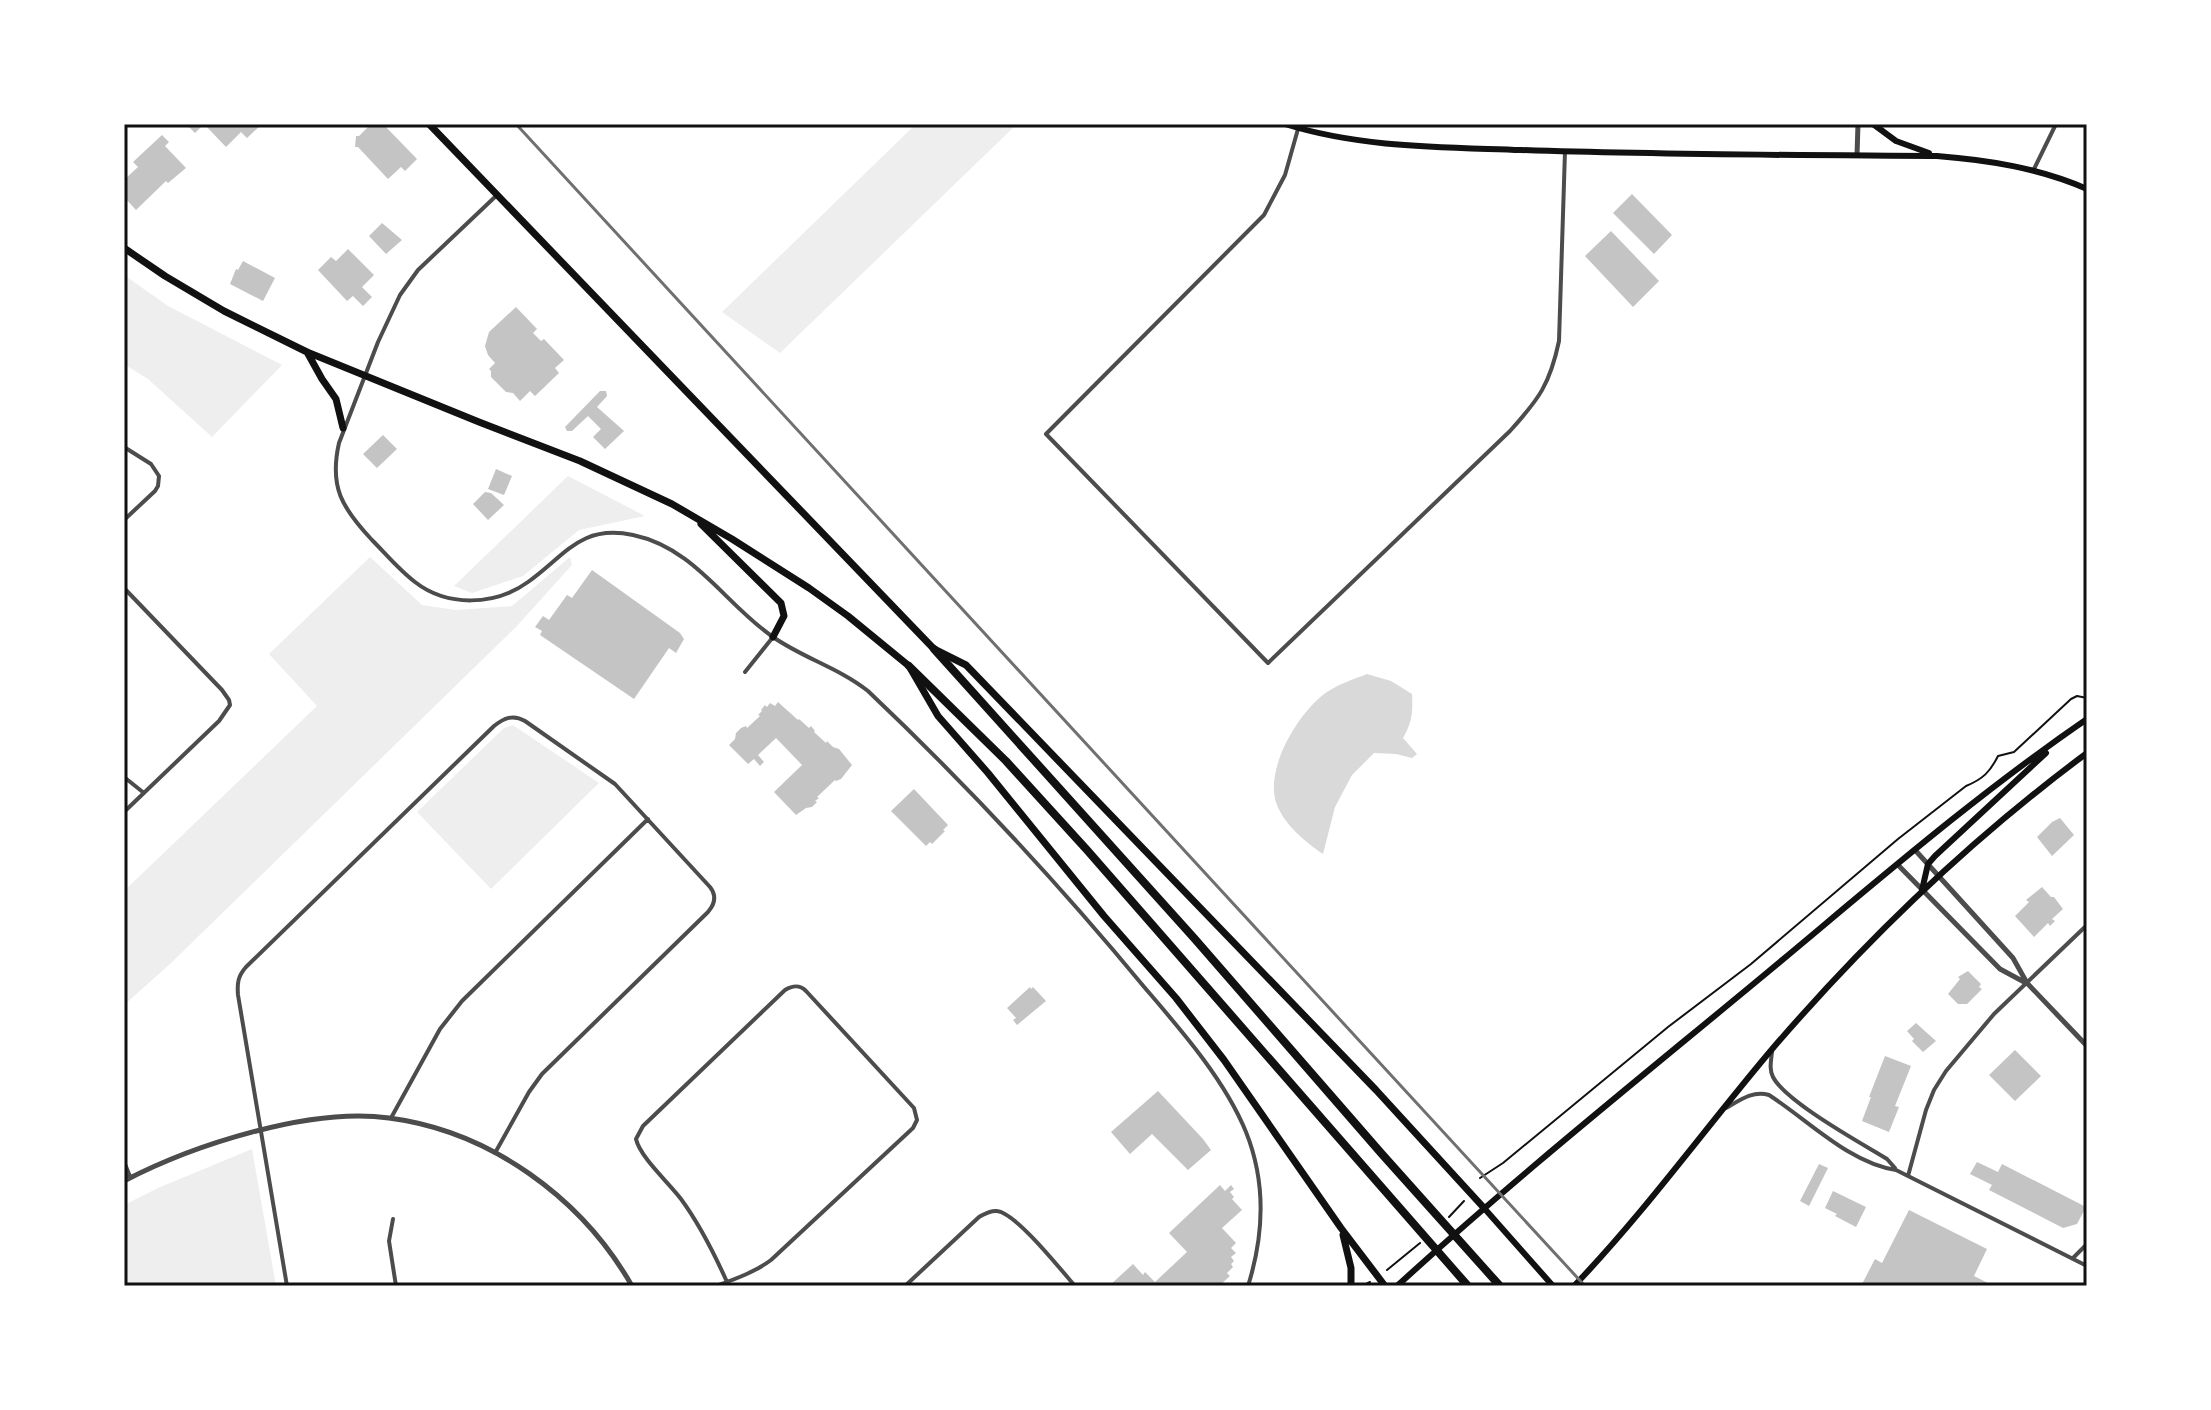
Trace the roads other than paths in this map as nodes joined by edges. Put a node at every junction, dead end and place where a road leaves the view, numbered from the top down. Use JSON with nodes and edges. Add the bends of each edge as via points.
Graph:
{"nodes":[{"id":1,"x":429,"y":124,"type":"edge"},
{"id":2,"x":1285,"y":124,"type":"edge"},
{"id":3,"x":1858,"y":124,"type":"edge"},
{"id":4,"x":1873,"y":124,"type":"edge"},
{"id":5,"x":2056,"y":124,"type":"edge"},
{"id":6,"x":1298,"y":128,"type":"junction"},
{"id":7,"x":1565,"y":151,"type":"junction"},
{"id":8,"x":1857,"y":155,"type":"junction"},
{"id":9,"x":1937,"y":156,"type":"junction"},
{"id":10,"x":2033,"y":171,"type":"junction"},
{"id":11,"x":2087,"y":189,"type":"edge"},
{"id":12,"x":497,"y":195,"type":"junction"},
{"id":13,"x":124,"y":248,"type":"edge"},
{"id":14,"x":307,"y":352,"type":"junction"},
{"id":15,"x":364,"y":376,"type":"junction"},
{"id":16,"x":343,"y":428,"type":"junction"},
{"id":17,"x":124,"y":447,"type":"edge"},
{"id":18,"x":694,"y":517,"type":"junction"},
{"id":19,"x":124,"y":520,"type":"edge"},
{"id":20,"x":124,"y":588,"type":"edge"},
{"id":21,"x":773,"y":637,"type":"junction"},
{"id":22,"x":934,"y":649,"type":"junction"},
{"id":23,"x":909,"y":666,"type":"junction"},
{"id":24,"x":745,"y":672,"type":"dead end"},
{"id":25,"x":2087,"y":719,"type":"edge"},
{"id":26,"x":2069,"y":732,"type":"junction"},
{"id":27,"x":2087,"y":753,"type":"edge"},
{"id":28,"x":124,"y":777,"type":"edge"},
{"id":29,"x":144,"y":793,"type":"junction"},
{"id":30,"x":124,"y":812,"type":"edge"},
{"id":31,"x":648,"y":819,"type":"junction"},
{"id":32,"x":1915,"y":850,"type":"junction"},
{"id":33,"x":1928,"y":864,"type":"junction"},
{"id":34,"x":1898,"y":865,"type":"junction"},
{"id":35,"x":1938,"y":875,"type":"junction"},
{"id":36,"x":1922,"y":890,"type":"junction"},
{"id":37,"x":2087,"y":925,"type":"edge"},
{"id":38,"x":2027,"y":983,"type":"junction"},
{"id":39,"x":2087,"y":1046,"type":"edge"},
{"id":40,"x":1772,"y":1049,"type":"junction"},
{"id":41,"x":1722,"y":1110,"type":"junction"},
{"id":42,"x":391,"y":1118,"type":"junction"},
{"id":43,"x":262,"y":1130,"type":"junction"},
{"id":44,"x":495,"y":1153,"type":"junction"},
{"id":45,"x":124,"y":1163,"type":"edge"},
{"id":46,"x":1896,"y":1170,"type":"junction"},
{"id":47,"x":1908,"y":1176,"type":"junction"},
{"id":48,"x":127,"y":1180,"type":"edge"},
{"id":49,"x":1484,"y":1208,"type":"junction"},
{"id":50,"x":393,"y":1219,"type":"dead end"},
{"id":51,"x":1341,"y":1228,"type":"junction"},
{"id":52,"x":2087,"y":1244,"type":"edge"},
{"id":53,"x":2073,"y":1258,"type":"junction"},
{"id":54,"x":2087,"y":1266,"type":"edge"},
{"id":55,"x":1454,"y":1270,"type":"junction"},
{"id":56,"x":727,"y":1282,"type":"junction"},
{"id":57,"x":287,"y":1286,"type":"edge"},
{"id":58,"x":396,"y":1286,"type":"edge"},
{"id":59,"x":632,"y":1286,"type":"edge"},
{"id":60,"x":716,"y":1286,"type":"edge"},
{"id":61,"x":905,"y":1286,"type":"edge"},
{"id":62,"x":1075,"y":1286,"type":"edge"},
{"id":63,"x":1248,"y":1286,"type":"edge"},
{"id":64,"x":1351,"y":1286,"type":"edge"},
{"id":65,"x":1385,"y":1286,"type":"edge"},
{"id":66,"x":1397,"y":1286,"type":"edge"},
{"id":67,"x":1462,"y":1286,"type":"edge"},
{"id":68,"x":1468,"y":1286,"type":"edge"},
{"id":69,"x":1500,"y":1286,"type":"edge"},
{"id":70,"x":1553,"y":1286,"type":"edge"},
{"id":71,"x":1574,"y":1286,"type":"edge"}],
"edges":[{"from":1,"to":12,"type":"highway"},
{"from":2,"to":6,"type":"main road"},
{"from":3,"to":8,"type":"street"},
{"from":4,"to":9,"type":"main road","via":[[1904,145]]},
{"from":5,"to":10,"type":"street"},
{"from":6,"to":7,"type":"main road","via":[[1413,146]]},
{"from":6,"to":7,"type":"street","via":[[1285,175],[1264,215],[1046,434],[1268,663],[1510,431],[1543,390],[1559,341]]},
{"from":7,"to":8,"type":"main road"},
{"from":8,"to":9,"type":"main road"},
{"from":9,"to":10,"type":"main road"},
{"from":10,"to":11,"type":"main road"},
{"from":12,"to":15,"type":"street","via":[[407,285]]},
{"from":12,"to":22,"type":"highway"},
{"from":13,"to":14,"type":"highway","via":[[224,311]]},
{"from":14,"to":15,"type":"highway"},
{"from":14,"to":16,"type":"highway","via":[[336,399]]},
{"from":15,"to":16,"type":"street"},
{"from":15,"to":18,"type":"highway","via":[[580,461]]},
{"from":16,"to":21,"type":"street","via":[[335,471],[344,506],[423,588],[461,601],[503,595],[529,581],[570,546],[597,535],[624,534],[686,560]]},
{"from":17,"to":19,"type":"street","via":[[151,464],[159,482]]},
{"from":18,"to":21,"type":"highway","via":[[781,603],[784,616]]},
{"from":18,"to":23,"type":"highway","via":[[828,602]]},
{"from":20,"to":29,"type":"street","via":[[222,690],[230,705]]},
{"from":21,"to":24,"type":"street"},
{"from":21,"to":63,"type":"street","via":[[850,678],[897,719],[1118,955],[1211,1072],[1241,1121],[1259,1183],[1259,1238]]},
{"from":22,"to":49,"type":"highway","via":[[966,665]]},
{"from":22,"to":69,"type":"highway"},
{"from":23,"to":51,"type":"highway","via":[[938,716],[1196,1023]]},
{"from":23,"to":55,"type":"highway","via":[[1087,850]]},
{"from":25,"to":26,"type":"main road"},
{"from":26,"to":32,"type":"main road"},
{"from":26,"to":33,"type":"main road"},
{"from":27,"to":35,"type":"main road"},
{"from":28,"to":29,"type":"street"},
{"from":29,"to":30,"type":"street"},
{"from":31,"to":42,"type":"street","via":[[462,1001],[440,1029]]},
{"from":31,"to":43,"type":"street","via":[[615,784],[525,721],[510,717],[499,722],[238,980]]},
{"from":31,"to":44,"type":"street","via":[[710,887],[715,898],[710,909],[542,1074]]},
{"from":32,"to":33,"type":"street"},
{"from":32,"to":34,"type":"main road"},
{"from":33,"to":35,"type":"street"},
{"from":33,"to":36,"type":"main road"},
{"from":34,"to":36,"type":"street"},
{"from":34,"to":49,"type":"main road"},
{"from":35,"to":36,"type":"main road"},
{"from":35,"to":38,"type":"street","via":[[2013,958]]},
{"from":36,"to":38,"type":"street","via":[[2000,969]]},
{"from":36,"to":40,"type":"main road"},
{"from":37,"to":38,"type":"street"},
{"from":38,"to":39,"type":"street"},
{"from":38,"to":47,"type":"street","via":[[1940,1080]]},
{"from":40,"to":41,"type":"main road"},
{"from":40,"to":46,"type":"street","via":[[1770,1067],[1779,1085]]},
{"from":41,"to":46,"type":"street","via":[[1765,1093],[1844,1148]]},
{"from":41,"to":71,"type":"main road","via":[[1626,1231]]},
{"from":42,"to":43,"type":"street","via":[[330,1118]]},
{"from":42,"to":44,"type":"street","via":[[447,1132]]},
{"from":43,"to":48,"type":"street"},
{"from":43,"to":57,"type":"street"},
{"from":44,"to":59,"type":"street","via":[[576,1213]]},
{"from":45,"to":48,"type":"street"},
{"from":46,"to":47,"type":"street"},
{"from":47,"to":53,"type":"street"},
{"from":49,"to":66,"type":"main road"},
{"from":49,"to":70,"type":"main road"},
{"from":50,"to":58,"type":"street","via":[[389,1246]]},
{"from":51,"to":64,"type":"highway"},
{"from":51,"to":65,"type":"highway"},
{"from":52,"to":53,"type":"street"},
{"from":53,"to":54,"type":"street"},
{"from":55,"to":67,"type":"highway"},
{"from":55,"to":68,"type":"highway"},
{"from":56,"to":56,"type":"street","via":[[771,1260],[917,1120],[914,1108],[796,986],[752,1021],[643,1126],[636,1139],[698,1224]]},
{"from":56,"to":60,"type":"street"},
{"from":61,"to":62,"type":"street","via":[[991,1211],[1016,1220]]}]}
